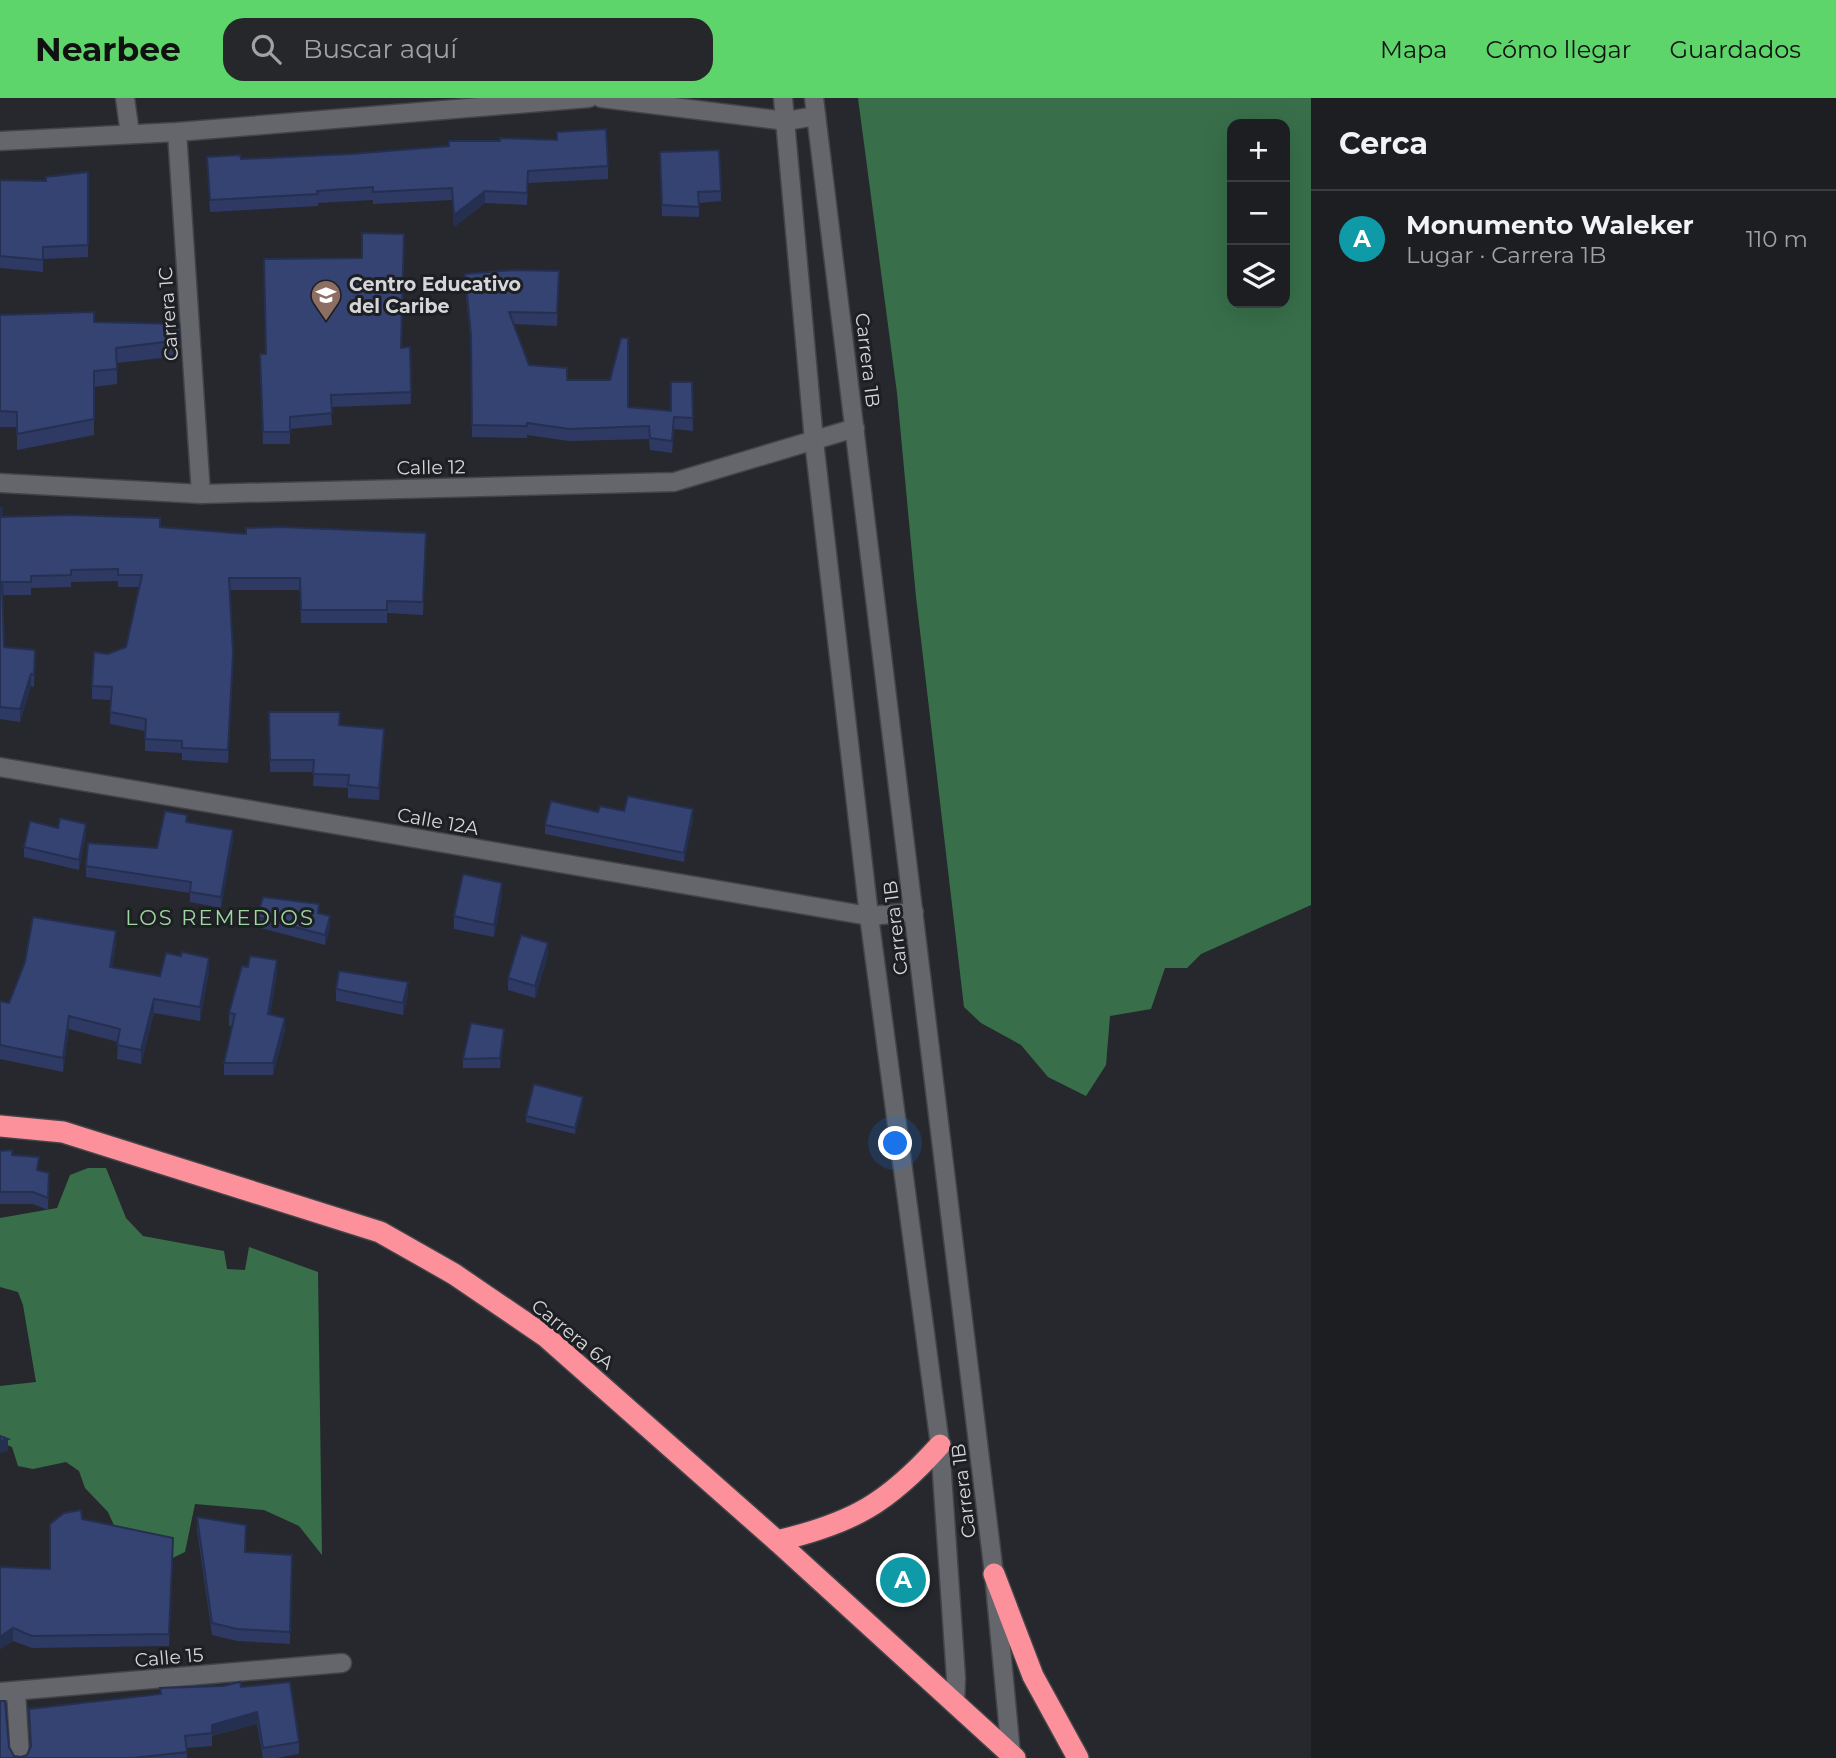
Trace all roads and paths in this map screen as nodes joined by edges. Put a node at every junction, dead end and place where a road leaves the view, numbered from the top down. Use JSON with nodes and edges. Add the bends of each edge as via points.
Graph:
{"nodes":[{"id":1,"x":125,"y":98,"type":"edge"},
{"id":2,"x":589,"y":98,"type":"edge"},
{"id":3,"x":601,"y":98,"type":"edge"},
{"id":4,"x":783,"y":98,"type":"edge"},
{"id":5,"x":815,"y":107,"type":"edge"},
{"id":6,"x":786,"y":121,"type":"junction"},
{"id":7,"x":177,"y":132,"type":"junction"},
{"id":8,"x":131,"y":134,"type":"junction"},
{"id":9,"x":0,"y":141,"type":"edge"},
{"id":10,"x":855,"y":428,"type":"junction"},
{"id":11,"x":814,"y":441,"type":"junction"},
{"id":12,"x":0,"y":482,"type":"edge"},
{"id":13,"x":201,"y":494,"type":"junction"},
{"id":14,"x":0,"y":766,"type":"edge"},
{"id":15,"x":914,"y":912,"type":"junction"},
{"id":16,"x":869,"y":916,"type":"junction"},
{"id":17,"x":0,"y":1126,"type":"edge"},
{"id":18,"x":940,"y":1445,"type":"junction"},
{"id":19,"x":777,"y":1541,"type":"junction"},
{"id":20,"x":994,"y":1574,"type":"junction"},
{"id":21,"x":342,"y":1663,"type":"dead end"},
{"id":22,"x":8,"y":1692,"type":"edge"},
{"id":23,"x":955,"y":1704,"type":"junction"},
{"id":24,"x":1013,"y":1756,"type":"edge"},
{"id":25,"x":20,"y":1758,"type":"edge"},
{"id":26,"x":1078,"y":1758,"type":"edge"}],
"edges":[{"from":1,"to":8,"type":"street"},
{"from":2,"to":7,"type":"street"},
{"from":3,"to":6,"type":"street"},
{"from":4,"to":6,"type":"street","name":"Carrera 1B"},
{"from":5,"to":6,"type":"street"},
{"from":5,"to":10,"type":"street","name":"Carrera 1B"},
{"from":6,"to":11,"type":"street","name":"Carrera 1B"},
{"from":7,"to":8,"type":"street"},
{"from":7,"to":13,"type":"street","name":"Carrera 1C"},
{"from":8,"to":9,"type":"street"},
{"from":10,"to":11,"type":"street","name":"Calle 12"},
{"from":10,"to":15,"type":"street","name":"Carrera 1B"},
{"from":11,"to":13,"type":"street","name":"Calle 12","via":[[674,482]]},
{"from":11,"to":16,"type":"street","name":"Carrera 1B"},
{"from":12,"to":13,"type":"street","name":"Calle 12"},
{"from":14,"to":16,"type":"street","name":"Calle 12A"},
{"from":15,"to":16,"type":"street","name":"Calle 12A"},
{"from":15,"to":20,"type":"street","name":"Carrera 1B"},
{"from":16,"to":18,"type":"street","name":"Carrera 1B"},
{"from":17,"to":19,"type":"highway","name":"Carrera 6A","via":[[63,1132],[380,1233],[454,1274],[545,1336]]},
{"from":18,"to":19,"type":"highway","via":[[908,1481],[868,1510],[825,1530]]},
{"from":18,"to":23,"type":"street","name":"Carrera 1B"},
{"from":19,"to":23,"type":"highway","name":"Carrera 6A"},
{"from":20,"to":24,"type":"street","name":"Carrera 1B"},
{"from":20,"to":26,"type":"highway","via":[[1033,1675]]},
{"from":21,"to":22,"type":"street","name":"Calle 15"},
{"from":22,"to":25,"type":"street"},
{"from":23,"to":24,"type":"highway","name":"Carrera 6A"}]}
